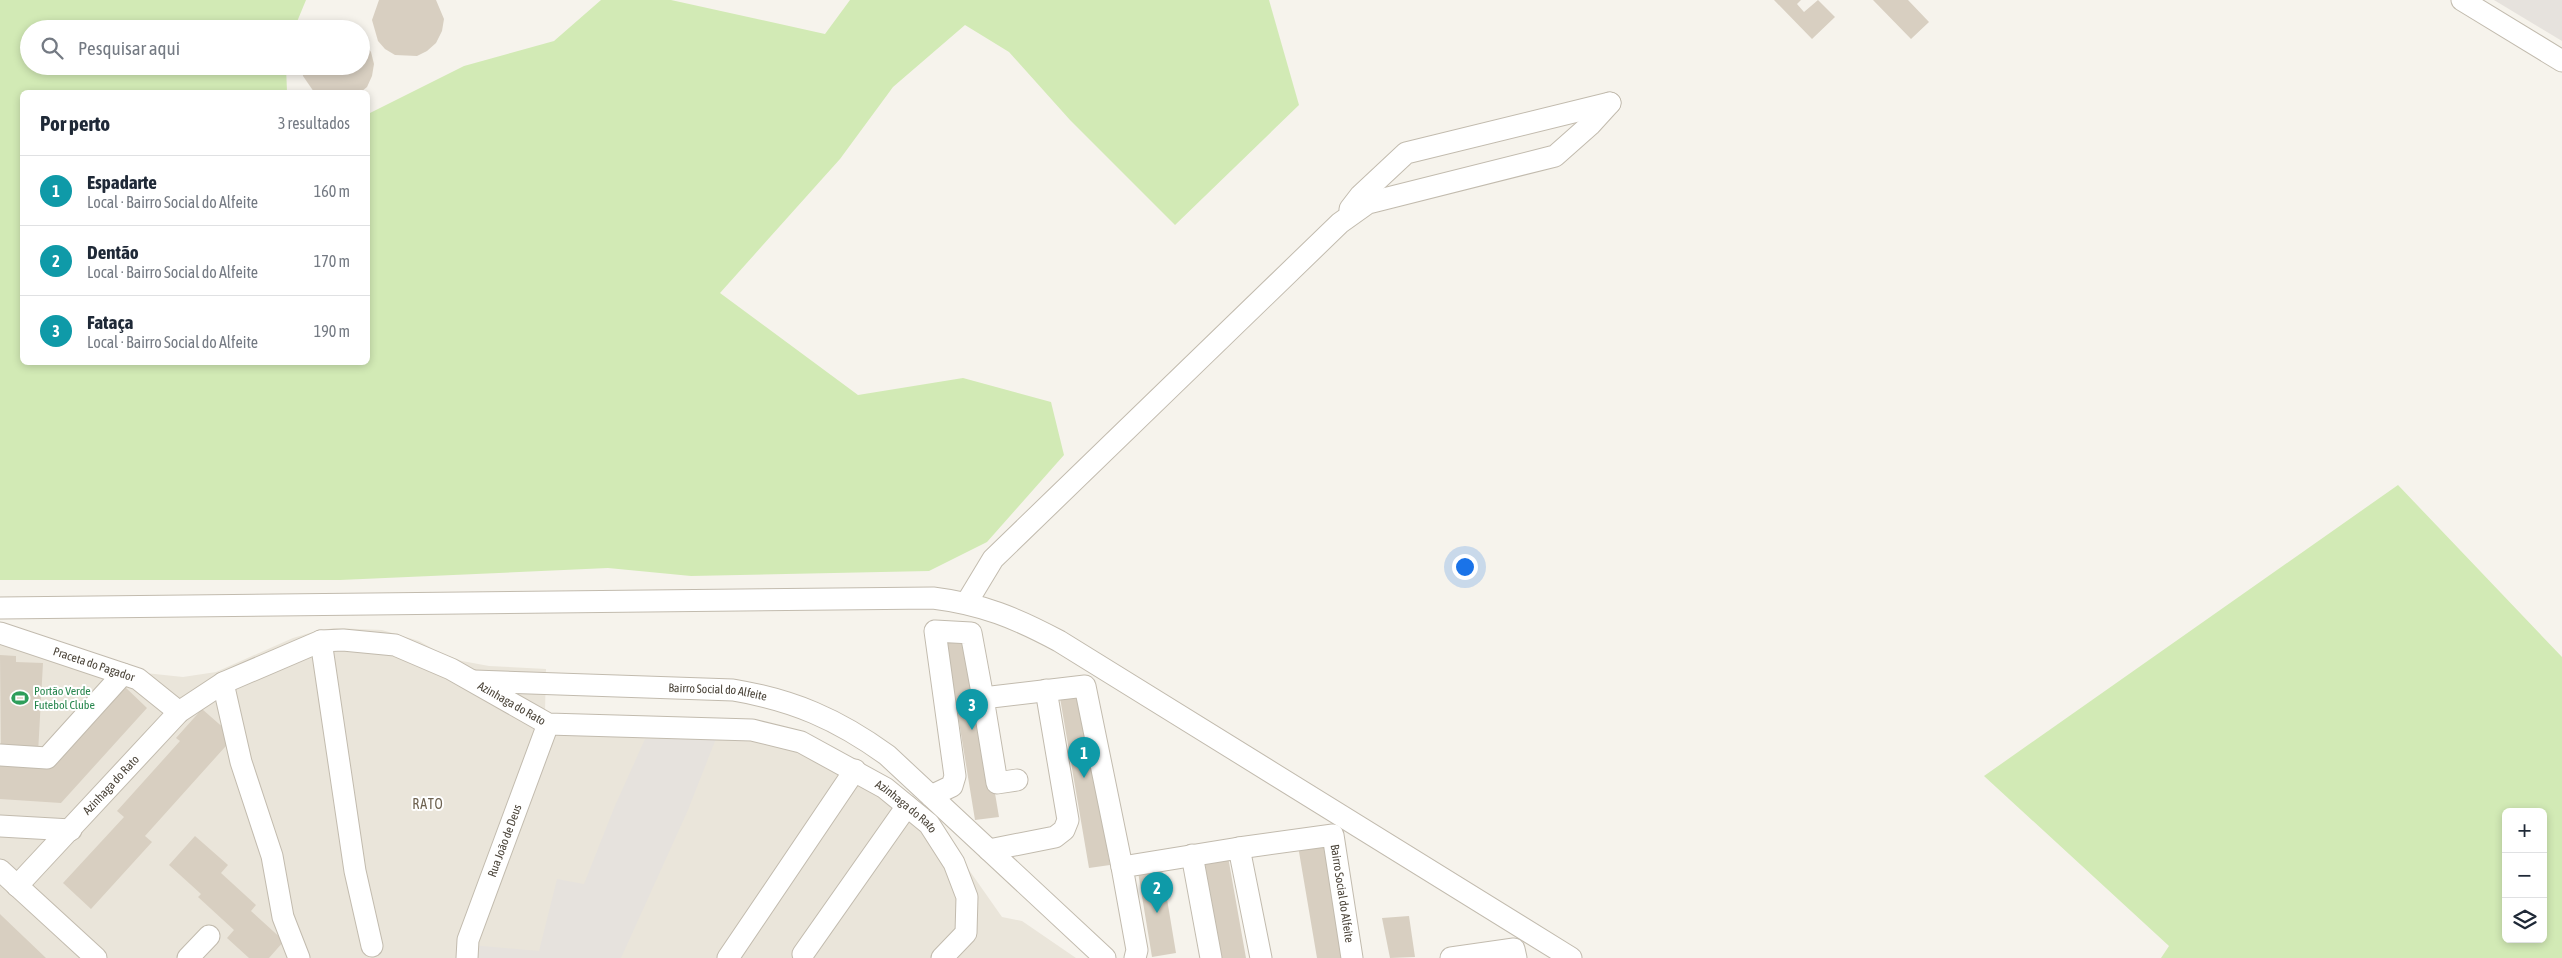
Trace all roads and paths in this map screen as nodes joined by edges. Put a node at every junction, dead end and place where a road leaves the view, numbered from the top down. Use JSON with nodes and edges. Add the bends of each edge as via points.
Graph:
{"nodes":[{"id":1,"x":2462,"y":0,"type":"edge"},
{"id":2,"x":2562,"y":61,"type":"edge"},
{"id":3,"x":1340,"y":223,"type":"junction"},
{"id":4,"x":967,"y":602,"type":"junction"},
{"id":5,"x":0,"y":608,"type":"edge"},
{"id":6,"x":0,"y":633,"type":"edge"},
{"id":7,"x":321,"y":642,"type":"junction"},
{"id":8,"x":123,"y":674,"type":"junction"},
{"id":9,"x":472,"y":680,"type":"junction"},
{"id":10,"x":223,"y":683,"type":"junction"},
{"id":11,"x":1046,"y":690,"type":"junction"},
{"id":12,"x":983,"y":698,"type":"junction"},
{"id":13,"x":180,"y":712,"type":"junction"},
{"id":14,"x":548,"y":724,"type":"junction"},
{"id":15,"x":0,"y":755,"type":"edge"},
{"id":16,"x":855,"y":770,"type":"junction"},
{"id":17,"x":1017,"y":780,"type":"dead end"},
{"id":18,"x":931,"y":796,"type":"junction"},
{"id":19,"x":907,"y":806,"type":"junction"},
{"id":20,"x":0,"y":826,"type":"edge"},
{"id":21,"x":71,"y":830,"type":"junction"},
{"id":22,"x":1239,"y":848,"type":"junction"},
{"id":23,"x":989,"y":850,"type":"junction"},
{"id":24,"x":1192,"y":855,"type":"junction"},
{"id":25,"x":1122,"y":867,"type":"junction"},
{"id":26,"x":0,"y":870,"type":"edge"},
{"id":27,"x":17,"y":886,"type":"junction"},
{"id":28,"x":209,"y":936,"type":"dead end"},
{"id":29,"x":372,"y":946,"type":"dead end"},
{"id":30,"x":803,"y":954,"type":"dead end"},
{"id":31,"x":1464,"y":957,"type":"edge"},
{"id":32,"x":96,"y":958,"type":"edge"},
{"id":33,"x":188,"y":958,"type":"edge"},
{"id":34,"x":299,"y":958,"type":"edge"},
{"id":35,"x":467,"y":958,"type":"edge"},
{"id":36,"x":728,"y":958,"type":"edge"},
{"id":37,"x":942,"y":958,"type":"edge"},
{"id":38,"x":1105,"y":958,"type":"edge"},
{"id":39,"x":1135,"y":958,"type":"edge"},
{"id":40,"x":1210,"y":958,"type":"edge"},
{"id":41,"x":1261,"y":958,"type":"edge"},
{"id":42,"x":1352,"y":958,"type":"edge"},
{"id":43,"x":1516,"y":958,"type":"edge"},
{"id":44,"x":1571,"y":958,"type":"edge"}],
"edges":[{"from":1,"to":2,"type":"street"},
{"from":3,"to":3,"type":"street","via":[[1368,203],[1555,156],[1610,103],[1406,153],[1360,196]]},
{"from":3,"to":4,"type":"street","via":[[993,559]]},
{"from":4,"to":5,"type":"street","via":[[933,598]]},
{"from":4,"to":44,"type":"street","via":[[1025,623],[1059,642]]},
{"from":6,"to":8,"type":"street","name":"Praceta do Pagador"},
{"from":7,"to":9,"type":"street","name":"Azinhaga do Rato","via":[[343,640],[395,645]]},
{"from":7,"to":10,"type":"street","name":"Azinhaga do Rato"},
{"from":7,"to":29,"type":"street","via":[[355,871]]},
{"from":8,"to":13,"type":"street","name":"Praceta do Pagador","via":[[138,679]]},
{"from":8,"to":15,"type":"street","via":[[46,758]]},
{"from":9,"to":14,"type":"street","name":"Azinhaga do Rato"},
{"from":9,"to":18,"type":"street","name":"Bairro Social do Alfeite","via":[[692,687],[767,695],[825,716],[855,731],[887,755]]},
{"from":10,"to":13,"type":"street","name":"Azinhaga do Rato"},
{"from":10,"to":34,"type":"street","via":[[241,762],[272,856],[283,917]]},
{"from":11,"to":12,"type":"street"},
{"from":11,"to":23,"type":"street","via":[[1068,820],[1064,830],[1055,837]]},
{"from":11,"to":25,"type":"street","via":[[1085,686]]},
{"from":12,"to":17,"type":"street","via":[[997,783]]},
{"from":12,"to":18,"type":"street","via":[[971,633],[935,631],[955,776],[952,786]]},
{"from":13,"to":21,"type":"street","name":"Azinhaga do Rato"},
{"from":14,"to":16,"type":"street","name":"Azinhaga do Rato","via":[[752,730],[801,742]]},
{"from":14,"to":35,"type":"street","name":"Rua João de Deus","via":[[468,940]]},
{"from":16,"to":19,"type":"street","name":"Azinhaga do Rato"},
{"from":16,"to":36,"type":"street"},
{"from":18,"to":23,"type":"street","name":"Bairro Social do Alfeite"},
{"from":19,"to":30,"type":"street"},
{"from":19,"to":37,"type":"street","name":"Azinhaga do Rato","via":[[929,824],[954,863],[967,897],[966,933]]},
{"from":20,"to":21,"type":"street"},
{"from":21,"to":27,"type":"street","name":"Azinhaga do Rato"},
{"from":22,"to":24,"type":"street","name":"Bairro Social do Alfeite"},
{"from":22,"to":41,"type":"street"},
{"from":22,"to":42,"type":"street","name":"Bairro Social do Alfeite","via":[[1333,834]]},
{"from":23,"to":38,"type":"street","name":"Bairro Social do Alfeite"},
{"from":24,"to":25,"type":"street","name":"Bairro Social do Alfeite"},
{"from":24,"to":40,"type":"street"},
{"from":25,"to":39,"type":"street","via":[[1137,950]]},
{"from":26,"to":27,"type":"street"},
{"from":27,"to":32,"type":"street"},
{"from":28,"to":33,"type":"street"},
{"from":31,"to":43,"type":"street","via":[[1514,949]]}]}
